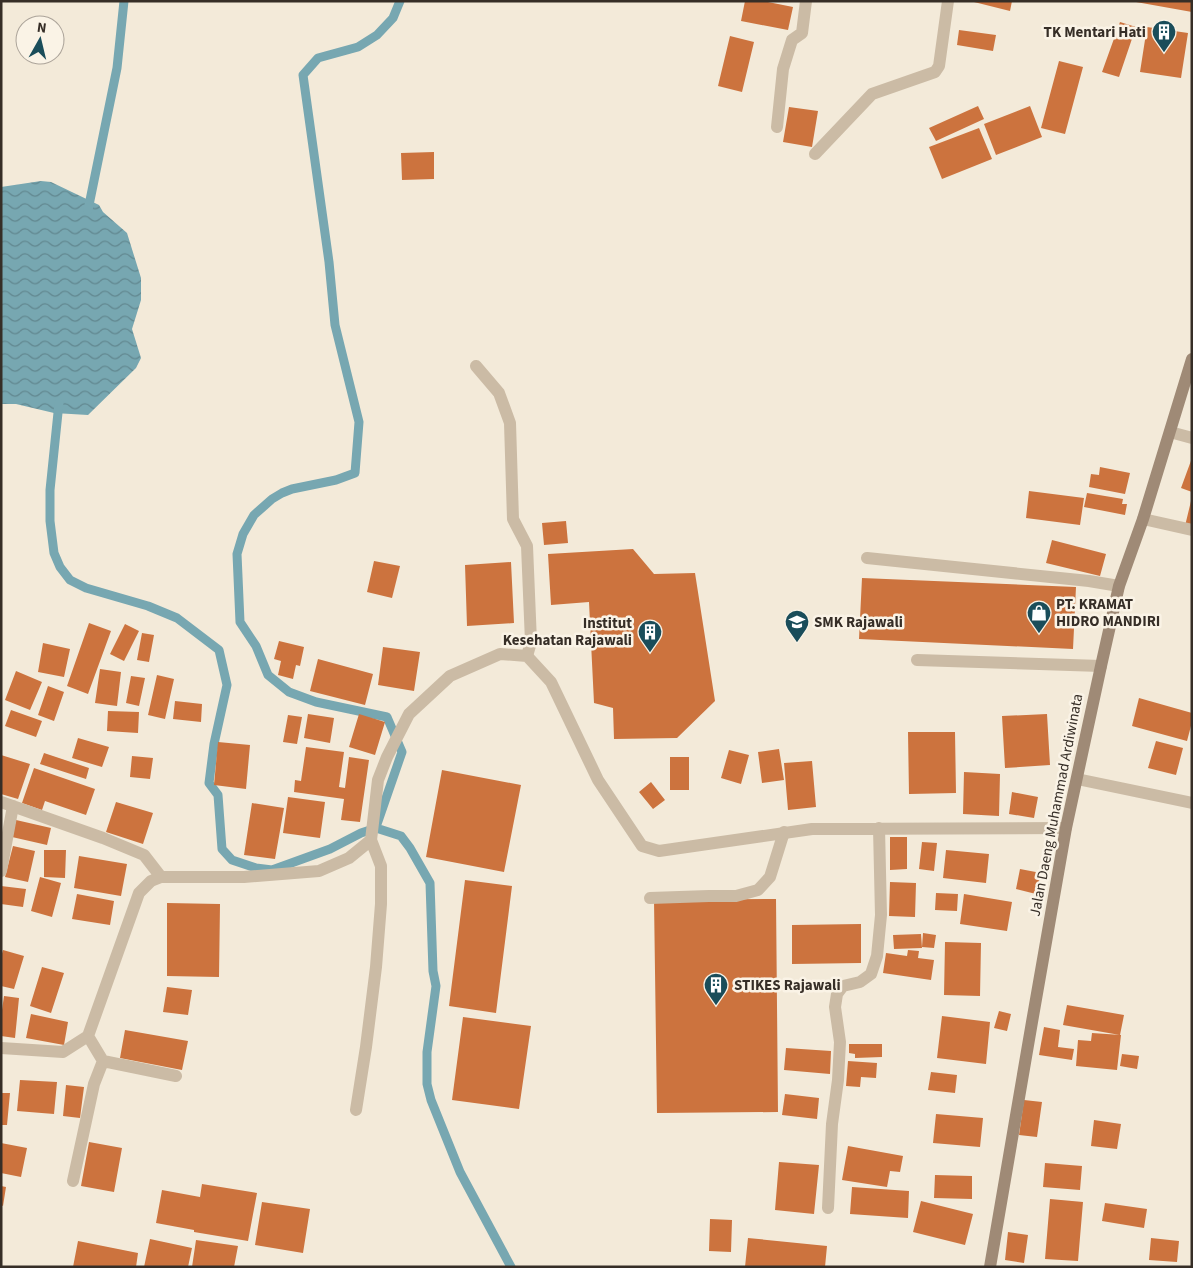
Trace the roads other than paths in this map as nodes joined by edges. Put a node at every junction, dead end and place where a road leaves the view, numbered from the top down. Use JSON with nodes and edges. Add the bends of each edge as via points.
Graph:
{"nodes":[{"id":1,"x":806,"y":1,"type":"edge"},
{"id":2,"x":948,"y":1,"type":"edge"},
{"id":3,"x":778,"y":127,"type":"dead end"},
{"id":4,"x":815,"y":154,"type":"dead end"},
{"id":5,"x":1192,"y":359,"type":"edge"},
{"id":6,"x":476,"y":366,"type":"dead end"},
{"id":7,"x":1170,"y":432,"type":"junction"},
{"id":8,"x":1192,"y":438,"type":"edge"},
{"id":9,"x":1143,"y":519,"type":"junction"},
{"id":10,"x":1192,"y":530,"type":"edge"},
{"id":11,"x":867,"y":558,"type":"dead end"},
{"id":12,"x":1119,"y":586,"type":"junction"},
{"id":13,"x":527,"y":656,"type":"junction"},
{"id":14,"x":917,"y":660,"type":"dead end"},
{"id":15,"x":1101,"y":666,"type":"junction"},
{"id":16,"x":1077,"y":779,"type":"junction"},
{"id":17,"x":1192,"y":803,"type":"edge"},
{"id":18,"x":7,"y":804,"type":"edge"},
{"id":19,"x":878,"y":828,"type":"junction"},
{"id":20,"x":1066,"y":828,"type":"junction"},
{"id":21,"x":784,"y":832,"type":"junction"},
{"id":22,"x":371,"y":840,"type":"junction"},
{"id":23,"x":1,"y":871,"type":"edge"},
{"id":24,"x":161,"y":877,"type":"junction"},
{"id":25,"x":650,"y":898,"type":"dead end"},
{"id":26,"x":88,"y":1036,"type":"junction"},
{"id":27,"x":1,"y":1048,"type":"edge"},
{"id":28,"x":103,"y":1061,"type":"junction"},
{"id":29,"x":176,"y":1076,"type":"dead end"},
{"id":30,"x":356,"y":1110,"type":"dead end"},
{"id":31,"x":73,"y":1181,"type":"dead end"},
{"id":32,"x":828,"y":1208,"type":"dead end"},
{"id":33,"x":990,"y":1267,"type":"edge"}],
"edges":[{"from":1,"to":3,"type":"street","via":[[802,33],[792,40],[783,69]]},
{"from":2,"to":4,"type":"street","via":[[939,66],[935,72],[872,94]]},
{"from":5,"to":7,"type":"main road","name":"Jalan Daeng Muhammad Ardiwinata"},
{"from":6,"to":13,"type":"street","via":[[499,393],[510,423],[513,519],[527,546],[531,642]]},
{"from":7,"to":8,"type":"street"},
{"from":7,"to":9,"type":"main road","name":"Jalan Daeng Muhammad Ardiwinata"},
{"from":9,"to":10,"type":"street"},
{"from":9,"to":12,"type":"main road","name":"Jalan Daeng Muhammad Ardiwinata"},
{"from":11,"to":12,"type":"street"},
{"from":12,"to":15,"type":"main road","name":"Jalan Daeng Muhammad Ardiwinata"},
{"from":13,"to":21,"type":"street","via":[[551,682],[598,780],[642,846],[659,851]]},
{"from":13,"to":22,"type":"street","via":[[500,654],[450,676],[409,714],[378,780]]},
{"from":14,"to":15,"type":"street"},
{"from":15,"to":16,"type":"main road","name":"Jalan Daeng Muhammad Ardiwinata"},
{"from":16,"to":17,"type":"street"},
{"from":16,"to":20,"type":"main road","name":"Jalan Daeng Muhammad Ardiwinata"},
{"from":18,"to":23,"type":"street"},
{"from":18,"to":24,"type":"street","via":[[144,855]]},
{"from":19,"to":20,"type":"street"},
{"from":19,"to":21,"type":"street"},
{"from":19,"to":32,"type":"street","via":[[880,914],[877,956],[871,974],[860,982],[843,986],[837,994],[835,1007],[840,1042]]},
{"from":20,"to":33,"type":"main road","name":"Jalan Daeng Muhammad Ardiwinata"},
{"from":21,"to":25,"type":"street","via":[[770,877],[758,890],[736,896]]},
{"from":22,"to":24,"type":"street","via":[[349,858],[319,871],[244,877]]},
{"from":22,"to":30,"type":"street","via":[[381,866],[381,904],[376,967]]},
{"from":24,"to":26,"type":"street","via":[[150,881],[139,894]]},
{"from":26,"to":27,"type":"street","via":[[63,1052]]},
{"from":26,"to":28,"type":"street"},
{"from":28,"to":29,"type":"street"},
{"from":28,"to":31,"type":"street","via":[[94,1084]]}]}
